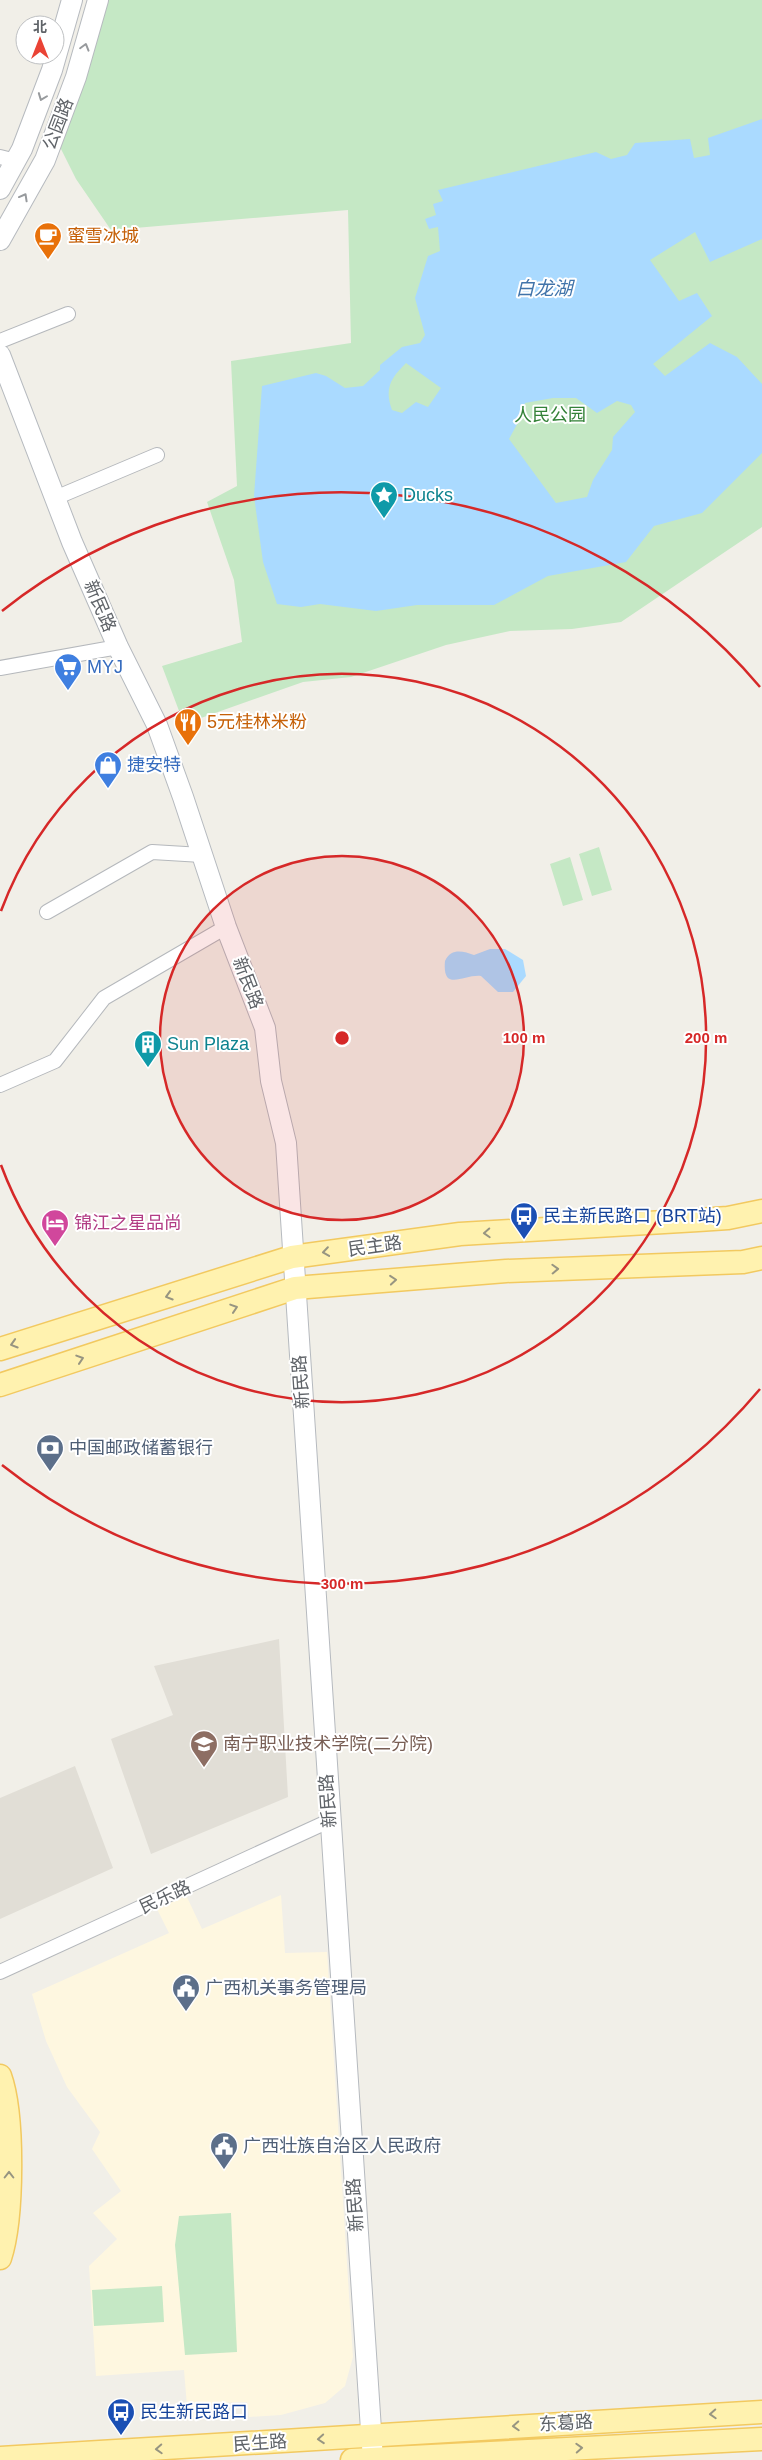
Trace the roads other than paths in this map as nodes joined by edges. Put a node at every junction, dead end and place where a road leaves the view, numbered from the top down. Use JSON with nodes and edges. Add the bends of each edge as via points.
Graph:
{"nodes":[{"id":1,"x":72,"y":0,"type":"edge"},
{"id":2,"x":98,"y":0,"type":"edge"},
{"id":3,"x":8,"y":159,"type":"edge"},
{"id":4,"x":0,"y":189,"type":"edge"},
{"id":5,"x":0,"y":240,"type":"edge"},
{"id":6,"x":68,"y":314,"type":"dead end"},
{"id":7,"x":0,"y":341,"type":"edge"},
{"id":8,"x":0,"y":356,"type":"edge"},
{"id":9,"x":157,"y":455,"type":"dead end"},
{"id":10,"x":55,"y":498,"type":"junction"},
{"id":11,"x":118,"y":647,"type":"junction"},
{"id":12,"x":0,"y":668,"type":"edge"},
{"id":13,"x":202,"y":855,"type":"junction"},
{"id":14,"x":47,"y":912,"type":"dead end"},
{"id":15,"x":226,"y":927,"type":"junction"},
{"id":16,"x":0,"y":1086,"type":"edge"},
{"id":17,"x":762,"y":1211,"type":"edge"},
{"id":18,"x":292,"y":1257,"type":"junction"},
{"id":19,"x":762,"y":1258,"type":"edge"},
{"id":20,"x":295,"y":1288,"type":"junction"},
{"id":21,"x":0,"y":1349,"type":"edge"},
{"id":22,"x":0,"y":1385,"type":"edge"},
{"id":23,"x":329,"y":1821,"type":"junction"},
{"id":24,"x":0,"y":1972,"type":"edge"},
{"id":25,"x":0,"y":2076,"type":"edge"},
{"id":26,"x":0,"y":2258,"type":"edge"},
{"id":27,"x":762,"y":2412,"type":"edge"},
{"id":28,"x":370,"y":2435,"type":"junction"},
{"id":29,"x":762,"y":2439,"type":"edge"},
{"id":30,"x":6,"y":2455,"type":"edge"},
{"id":31,"x":366,"y":2460,"type":"edge"}],
"edges":[{"from":1,"to":3,"type":"main road","name":"公园路","one_way":true,"via":[[52,70],[22,149]]},
{"from":5,"to":2,"type":"main road","name":"公园路","one_way":true,"via":[[45,160],[76,77]]},
{"from":3,"to":4,"type":"main road","name":"公园路"},
{"from":6,"to":7,"type":"street"},
{"from":8,"to":10,"type":"main road","name":"新民路"},
{"from":9,"to":10,"type":"street"},
{"from":10,"to":11,"type":"main road","name":"新民路"},
{"from":11,"to":12,"type":"street"},
{"from":11,"to":13,"type":"main road","name":"新民路","via":[[157,725]]},
{"from":13,"to":14,"type":"street","via":[[152,852]]},
{"from":13,"to":15,"type":"main road","name":"新民路"},
{"from":15,"to":16,"type":"street","via":[[104,998],[55,1061]]},
{"from":15,"to":18,"type":"main road","name":"新民路","via":[[265,1028],[271,1081],[286,1143]]},
{"from":17,"to":18,"type":"main road","name":"民主路","one_way":true,"via":[[708,1219],[460,1234]]},
{"from":18,"to":20,"type":"main road","name":"新民路"},
{"from":18,"to":21,"type":"main road","name":"民主路","one_way":true},
{"from":20,"to":19,"type":"main road","name":"民主路","one_way":true,"via":[[506,1271],[743,1262]]},
{"from":22,"to":20,"type":"main road","name":"民主路","one_way":true},
{"from":20,"to":23,"type":"main road","name":"新民路"},
{"from":23,"to":24,"type":"street","name":"民乐路"},
{"from":23,"to":28,"type":"main road","name":"新民路"},
{"from":26,"to":25,"type":"main road","one_way":true,"via":[[5,2242],[10,2177],[6,2094]]},
{"from":27,"to":28,"type":"main road","name":"东葛路","one_way":true},
{"from":28,"to":30,"type":"main road","name":"民生路","one_way":true},
{"from":28,"to":31,"type":"main road","name":"新民路"},
{"from":31,"to":29,"type":"main road","name":"东葛路","one_way":true}]}
